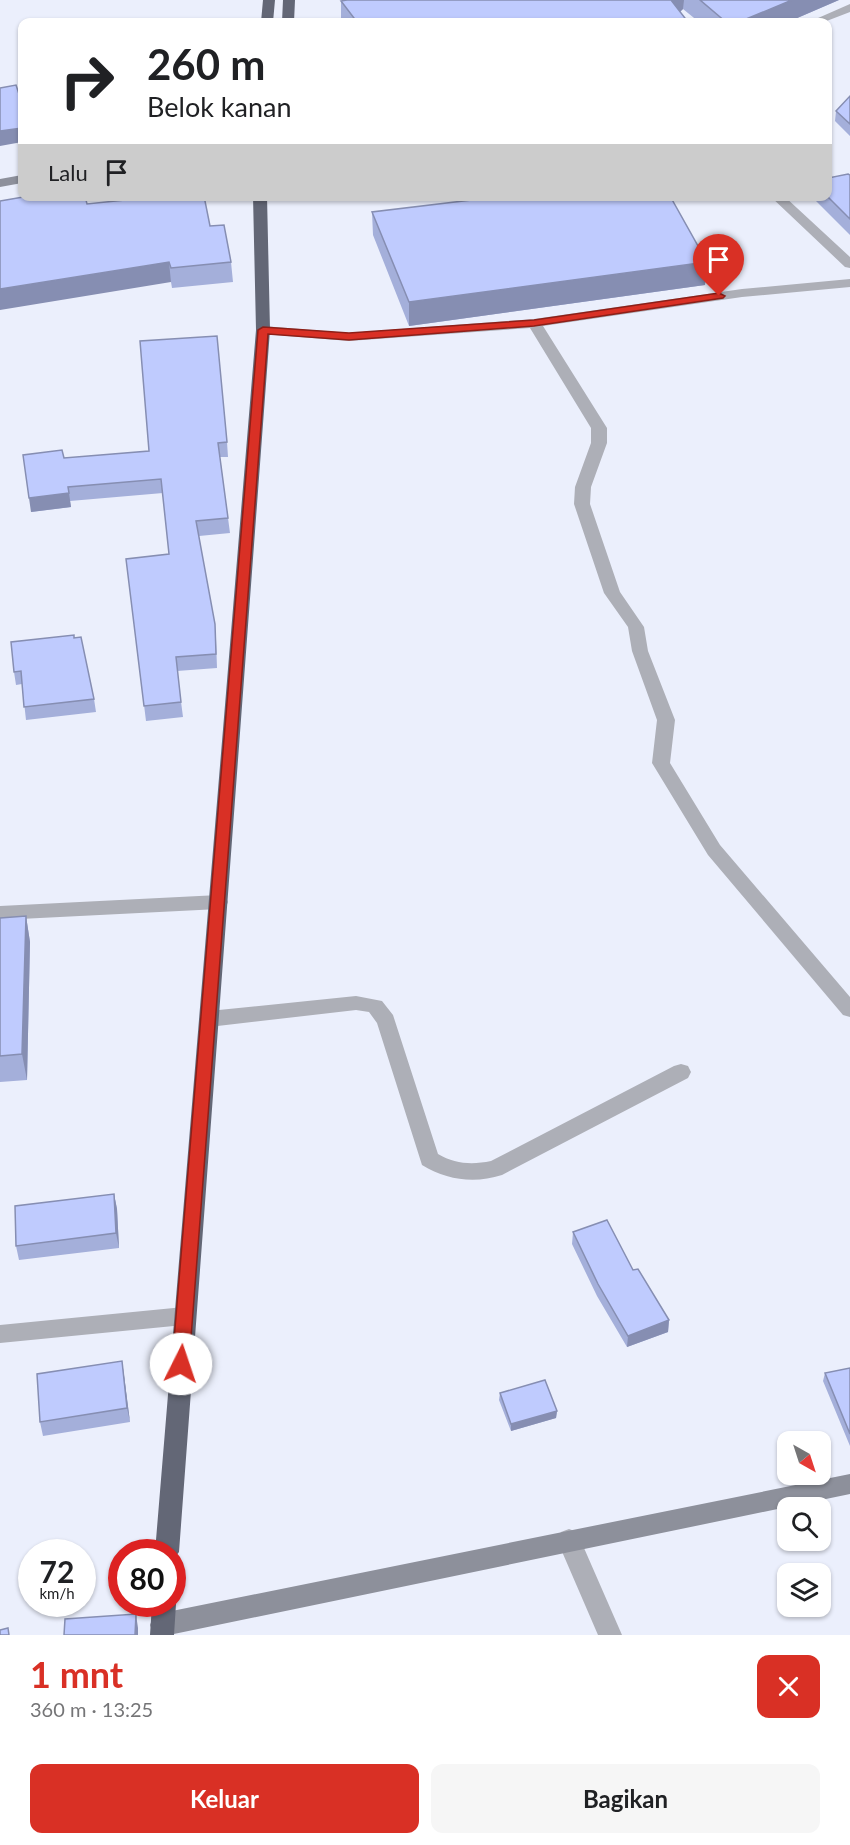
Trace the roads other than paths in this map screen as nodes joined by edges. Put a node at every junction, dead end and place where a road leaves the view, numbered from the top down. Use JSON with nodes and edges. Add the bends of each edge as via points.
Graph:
{"nodes":[{"id":1,"x":269,"y":0,"type":"edge"},
{"id":2,"x":289,"y":0,"type":"edge"},
{"id":3,"x":850,"y":8,"type":"edge"},
{"id":4,"x":267,"y":18,"type":"edge"},
{"id":5,"x":288,"y":18,"type":"edge"},
{"id":6,"x":826,"y":18,"type":"edge"},
{"id":7,"x":18,"y":180,"type":"edge"},
{"id":8,"x":0,"y":183,"type":"edge"},
{"id":9,"x":260,"y":201,"type":"edge"},
{"id":10,"x":781,"y":201,"type":"edge"},
{"id":11,"x":850,"y":264,"type":"edge"},
{"id":12,"x":850,"y":283,"type":"edge"},
{"id":13,"x":534,"y":323,"type":"junction"},
{"id":14,"x":263,"y":330,"type":"junction"},
{"id":15,"x":219,"y":902,"type":"junction"},
{"id":16,"x":0,"y":913,"type":"edge"},
{"id":17,"x":850,"y":1010,"type":"edge"},
{"id":18,"x":209,"y":1019,"type":"junction"},
{"id":19,"x":681,"y":1072,"type":"dead end"},
{"id":20,"x":184,"y":1316,"type":"junction"},
{"id":21,"x":0,"y":1334,"type":"edge"},
{"id":22,"x":850,"y":1484,"type":"edge"},
{"id":23,"x":168,"y":1539,"type":"edge"},
{"id":24,"x":569,"y":1540,"type":"junction"},
{"id":25,"x":162,"y":1621,"type":"edge"},
{"id":26,"x":610,"y":1635,"type":"edge"}],
"edges":[{"from":1,"to":4,"type":"highway"},
{"from":2,"to":5,"type":"highway"},
{"from":3,"to":6,"type":"street"},
{"from":7,"to":8,"type":"street"},
{"from":9,"to":14,"type":"highway"},
{"from":10,"to":11,"type":"street"},
{"from":12,"to":13,"type":"street","via":[[742,293]]},
{"from":13,"to":14,"type":"street","via":[[349,336]]},
{"from":13,"to":17,"type":"street","via":[[599,428],[599,443],[583,487],[582,504],[612,593],[636,627],[640,651],[666,720],[661,764],[714,850]]},
{"from":14,"to":15,"type":"highway"},
{"from":15,"to":16,"type":"street"},
{"from":15,"to":18,"type":"highway"},
{"from":18,"to":19,"type":"street","via":[[356,1003],[375,1006],[386,1020],[429,1159],[456,1173],[495,1169]]},
{"from":18,"to":20,"type":"highway"},
{"from":20,"to":21,"type":"street"},
{"from":20,"to":23,"type":"highway"},
{"from":22,"to":24,"type":"street"},
{"from":24,"to":25,"type":"street"},
{"from":24,"to":26,"type":"street"}]}
